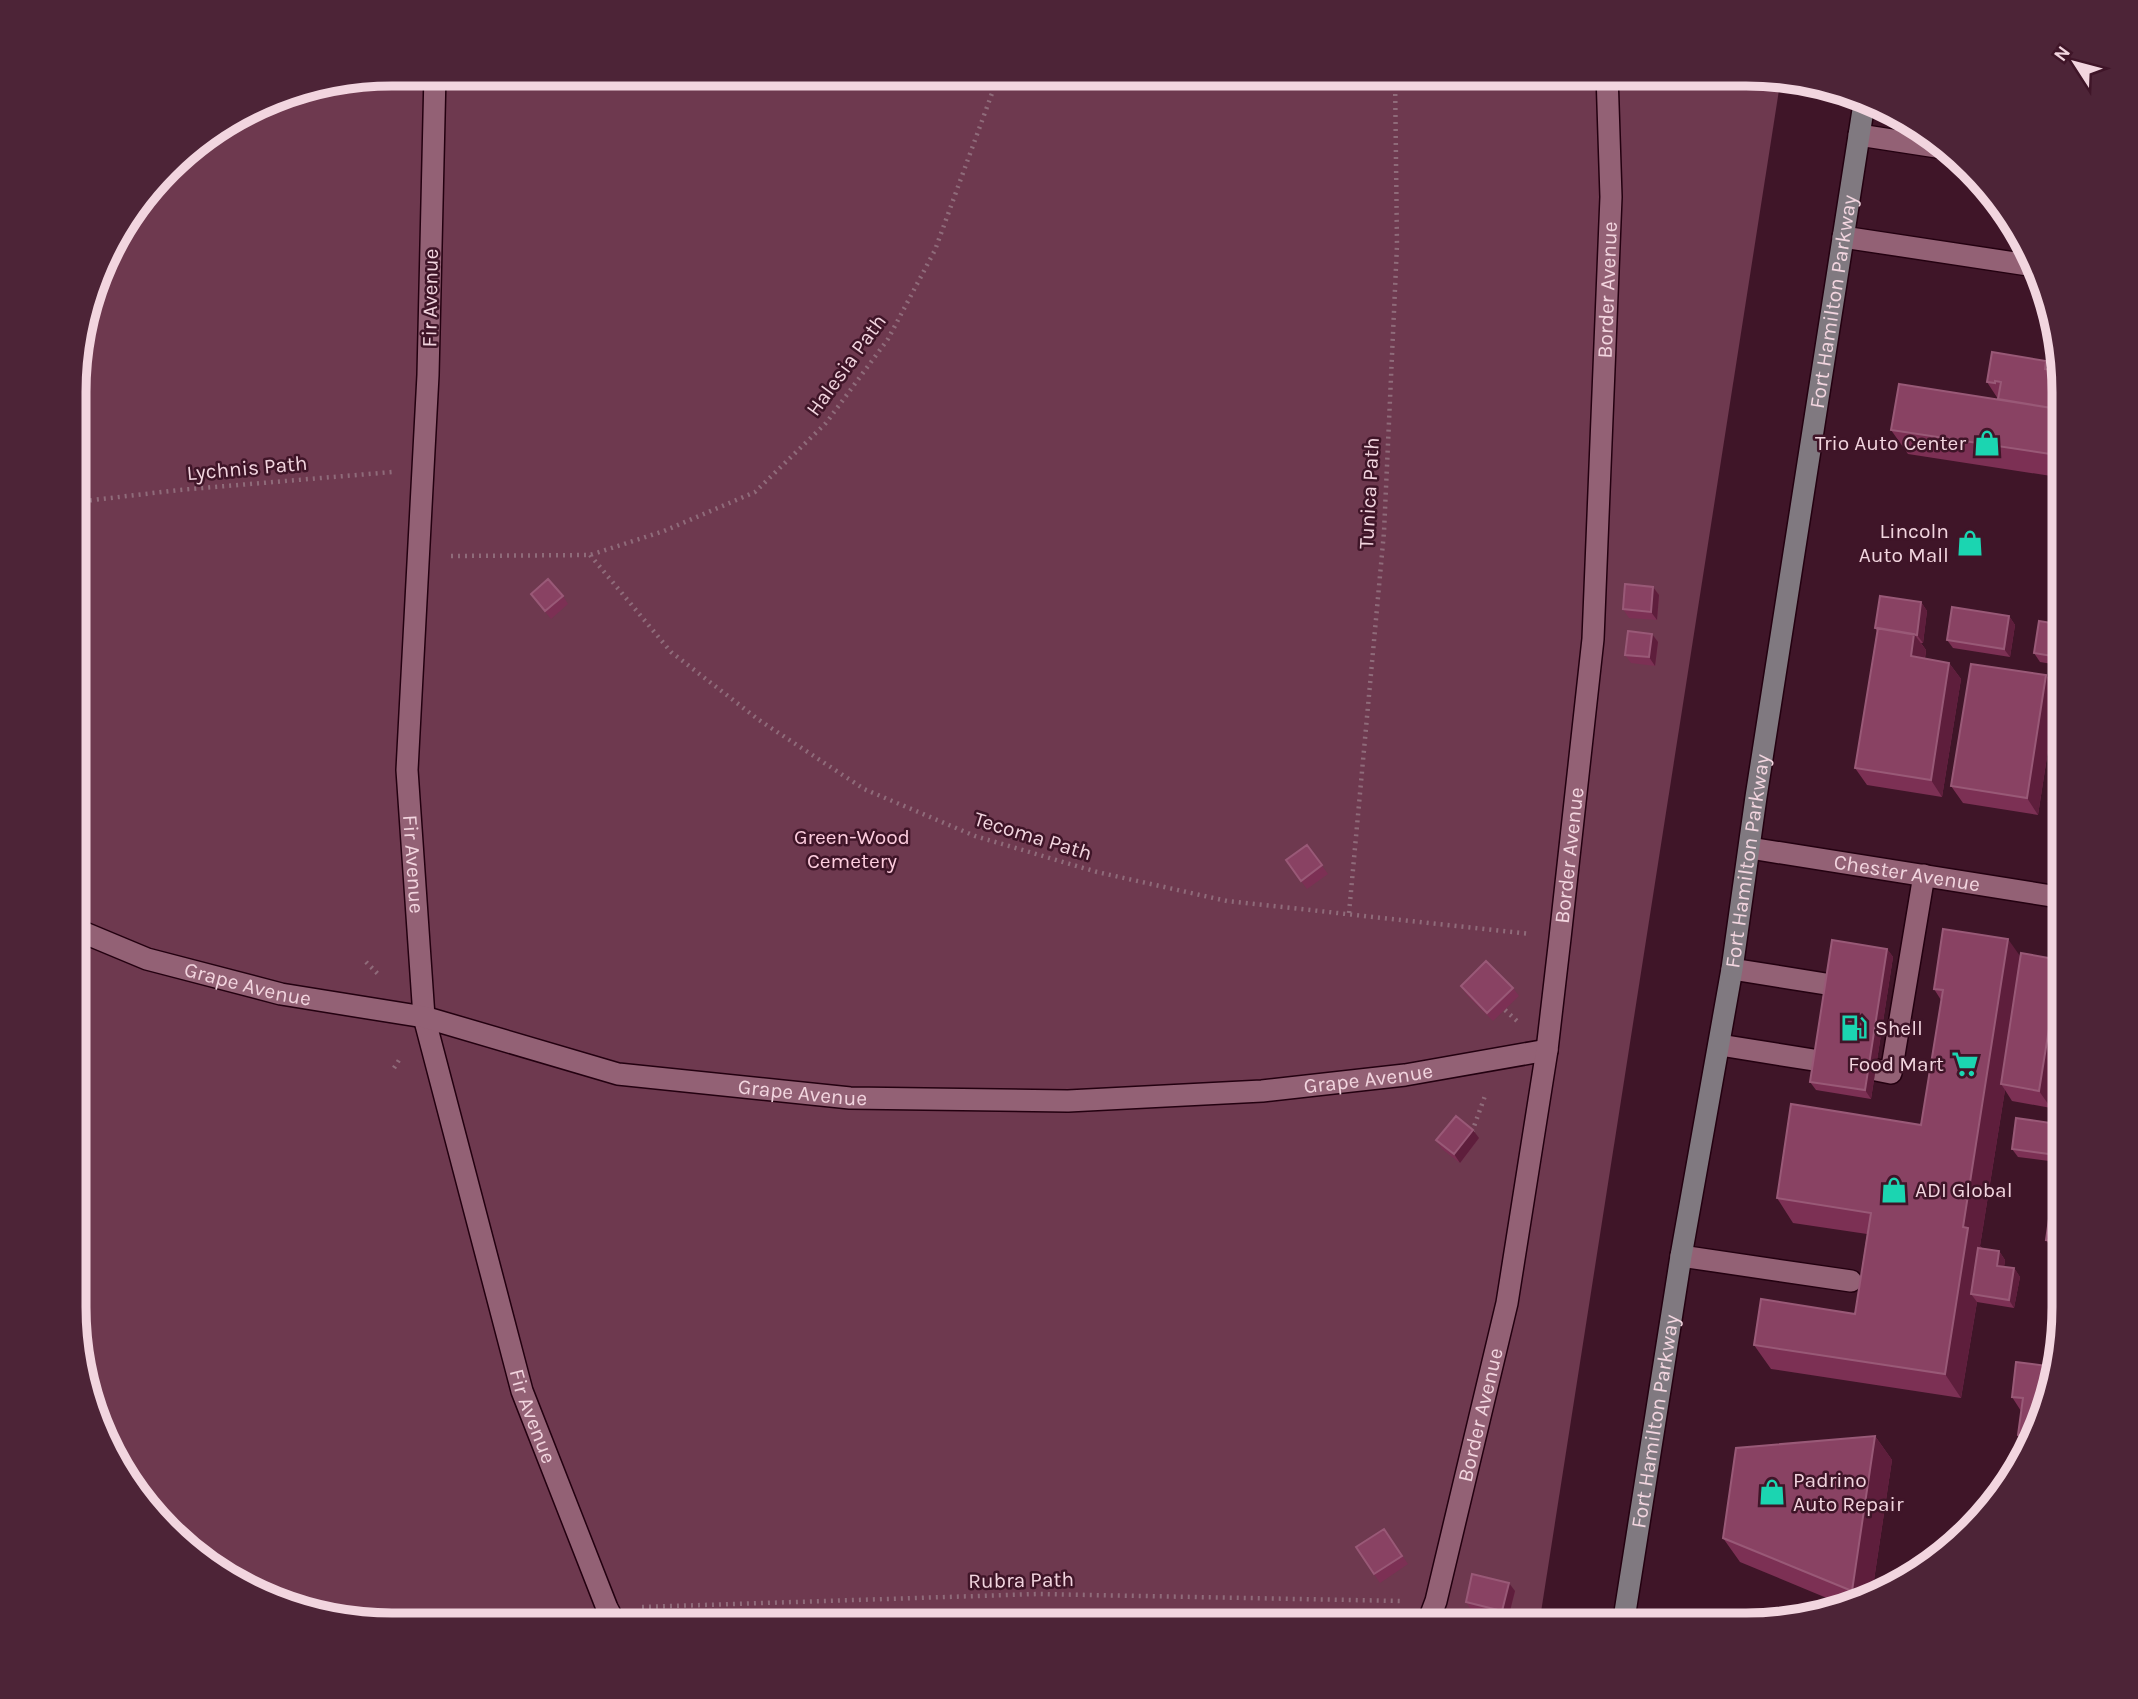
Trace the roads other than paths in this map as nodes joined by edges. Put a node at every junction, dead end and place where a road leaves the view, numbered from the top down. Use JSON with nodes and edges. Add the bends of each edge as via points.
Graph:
{"nodes":[{"id":1,"x":435,"y":86,"type":"edge"},
{"id":2,"x":1607,"y":86,"type":"edge"},
{"id":3,"x":1863,"y":109,"type":"edge"},
{"id":4,"x":1859,"y":135,"type":"junction"},
{"id":5,"x":1928,"y":146,"type":"edge"},
{"id":6,"x":1843,"y":237,"type":"junction"},
{"id":7,"x":2025,"y":264,"type":"edge"},
{"id":8,"x":1750,"y":848,"type":"junction"},
{"id":9,"x":1924,"y":875,"type":"junction"},
{"id":10,"x":2052,"y":896,"type":"edge"},
{"id":11,"x":86,"y":934,"type":"edge"},
{"id":12,"x":1732,"y":970,"type":"junction"},
{"id":13,"x":1832,"y":985,"type":"edge"},
{"id":14,"x":424,"y":1017,"type":"junction"},
{"id":15,"x":1720,"y":1045,"type":"junction"},
{"id":16,"x":1547,"y":1050,"type":"junction"},
{"id":17,"x":1820,"y":1061,"type":"edge"},
{"id":18,"x":1876,"y":1070,"type":"dead end"},
{"id":19,"x":1681,"y":1256,"type":"junction"},
{"id":20,"x":1851,"y":1281,"type":"dead end"},
{"id":21,"x":610,"y":1613,"type":"edge"},
{"id":22,"x":1432,"y":1613,"type":"edge"},
{"id":23,"x":1625,"y":1613,"type":"edge"}],
"edges":[{"from":1,"to":14,"type":"street","name":"Fir Avenue","via":[[428,374],[407,770]]},
{"from":2,"to":16,"type":"street","name":"Border Avenue","via":[[1611,197],[1594,639]]},
{"from":3,"to":4,"type":"main road","name":"Fort Hamilton Parkway"},
{"from":4,"to":5,"type":"street"},
{"from":4,"to":6,"type":"main road","name":"Fort Hamilton Parkway"},
{"from":6,"to":7,"type":"street"},
{"from":6,"to":8,"type":"main road","name":"Fort Hamilton Parkway"},
{"from":8,"to":9,"type":"street","name":"Chester Avenue"},
{"from":8,"to":12,"type":"main road","name":"Fort Hamilton Parkway"},
{"from":9,"to":10,"type":"street","name":"Chester Avenue"},
{"from":9,"to":18,"type":"street","via":[[1895,995],[1891,1073]]},
{"from":11,"to":14,"type":"street","name":"Grape Avenue","via":[[147,959],[281,994]]},
{"from":12,"to":13,"type":"street"},
{"from":12,"to":15,"type":"main road","name":"Fort Hamilton Parkway"},
{"from":14,"to":16,"type":"street","name":"Grape Avenue","via":[[618,1074],[850,1098],[1068,1101],[1262,1091],[1405,1075]]},
{"from":14,"to":21,"type":"street","name":"Fir Avenue","via":[[522,1391]]},
{"from":15,"to":17,"type":"street"},
{"from":15,"to":19,"type":"main road","name":"Fort Hamilton Parkway"},
{"from":16,"to":22,"type":"street","name":"Border Avenue","via":[[1507,1303]]},
{"from":19,"to":20,"type":"street"},
{"from":19,"to":23,"type":"main road","name":"Fort Hamilton Parkway"}]}
